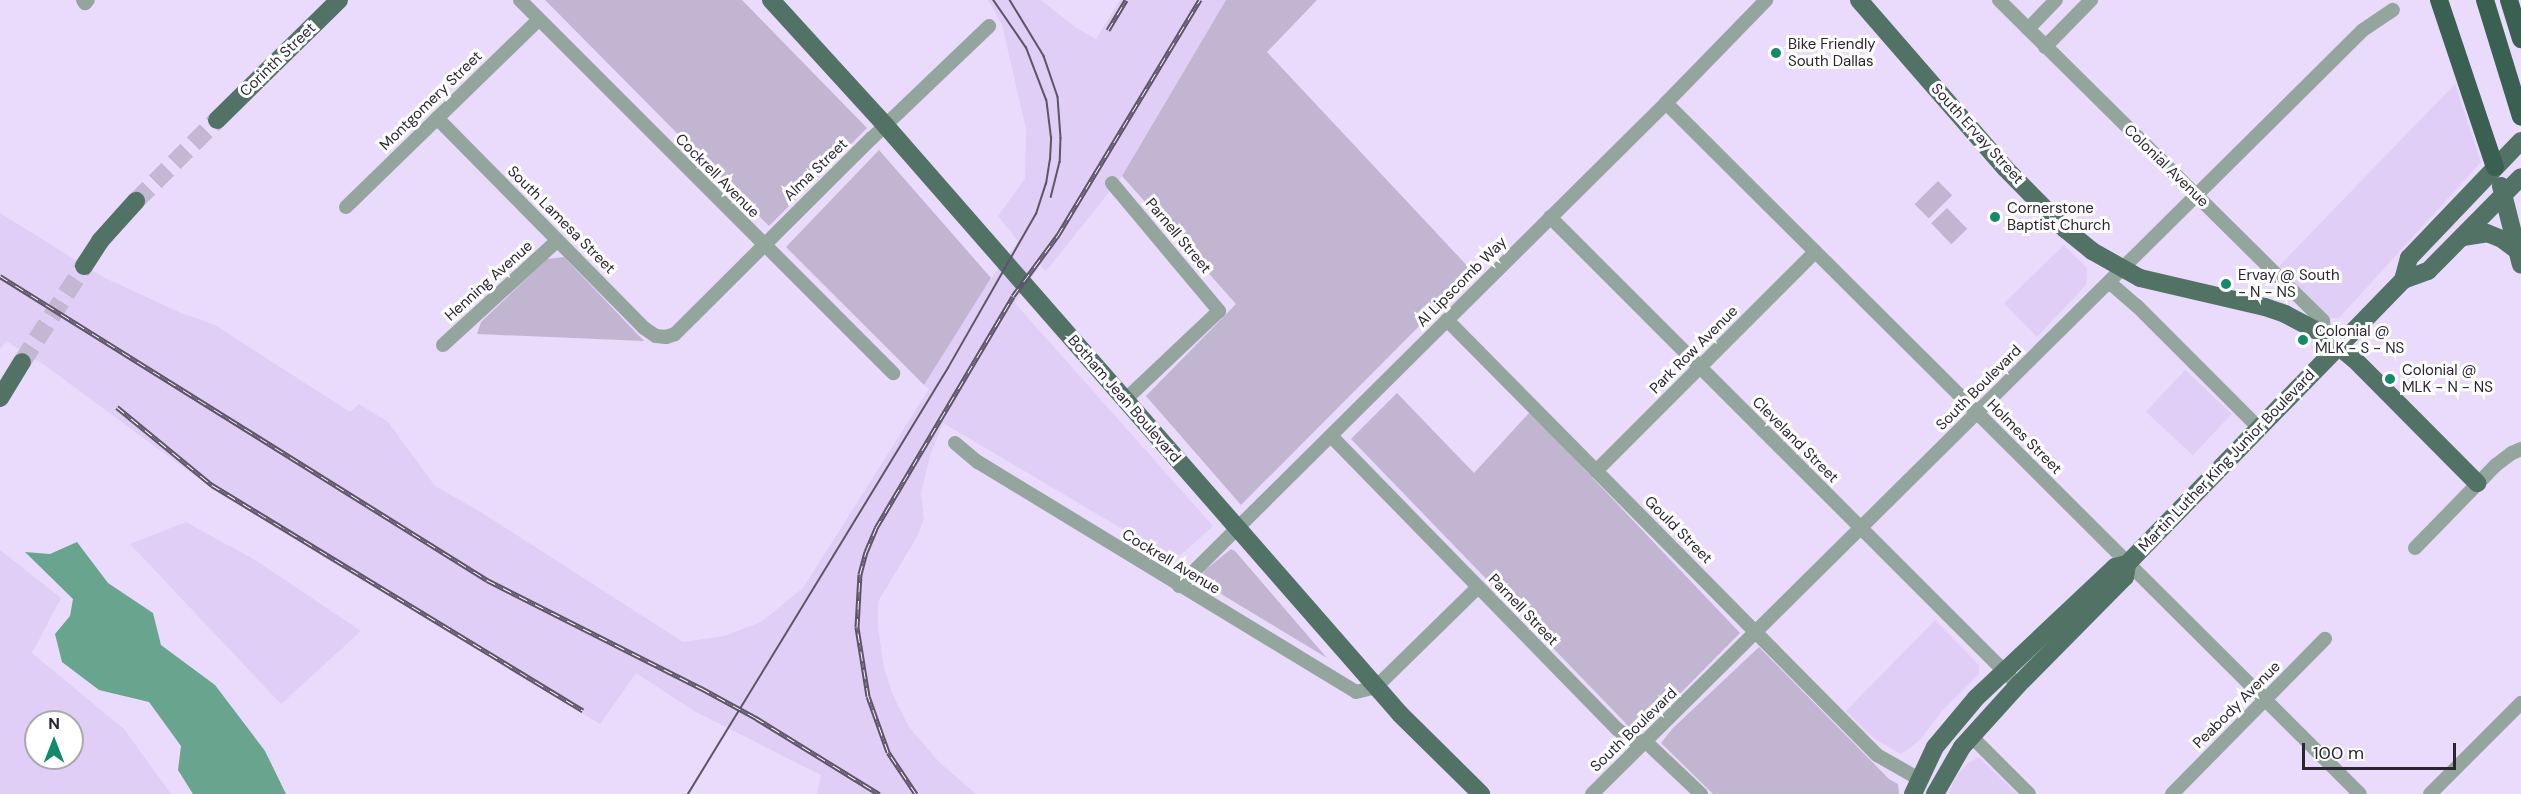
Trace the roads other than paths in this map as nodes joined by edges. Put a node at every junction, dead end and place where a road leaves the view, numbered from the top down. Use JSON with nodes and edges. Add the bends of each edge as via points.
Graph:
{"nodes":[{"id":1,"x":339,"y":0,"type":"edge"},
{"id":2,"x":520,"y":0,"type":"edge"},
{"id":3,"x":771,"y":0,"type":"edge"},
{"id":4,"x":1766,"y":0,"type":"edge"},
{"id":5,"x":1859,"y":0,"type":"edge"},
{"id":6,"x":1999,"y":0,"type":"edge"},
{"id":7,"x":2056,"y":0,"type":"edge"},
{"id":8,"x":2091,"y":0,"type":"edge"},
{"id":9,"x":2439,"y":0,"type":"edge"},
{"id":10,"x":2472,"y":0,"type":"edge"},
{"id":11,"x":2486,"y":0,"type":"edge"},
{"id":12,"x":2509,"y":0,"type":"edge"},
{"id":13,"x":2393,"y":9,"type":"dead end"},
{"id":14,"x":539,"y":19,"type":"junction"},
{"id":15,"x":989,"y":27,"type":"dead end"},
{"id":16,"x":2028,"y":29,"type":"junction"},
{"id":17,"x":2494,"y":30,"type":"junction"},
{"id":18,"x":2521,"y":39,"type":"edge"},
{"id":19,"x":2045,"y":47,"type":"junction"},
{"id":20,"x":1666,"y":103,"type":"junction"},
{"id":21,"x":2521,"y":117,"type":"edge"},
{"id":22,"x":437,"y":118,"type":"junction"},
{"id":23,"x":217,"y":120,"type":"tunnel mouth"},
{"id":24,"x":885,"y":125,"type":"junction"},
{"id":25,"x":2521,"y":141,"type":"edge"},
{"id":26,"x":2495,"y":167,"type":"junction"},
{"id":27,"x":2521,"y":177,"type":"edge"},
{"id":28,"x":1112,"y":183,"type":"dead end"},
{"id":29,"x":2504,"y":193,"type":"junction"},
{"id":30,"x":2196,"y":195,"type":"junction"},
{"id":31,"x":136,"y":201,"type":"tunnel mouth"},
{"id":32,"x":346,"y":207,"type":"dead end"},
{"id":33,"x":1550,"y":217,"type":"junction"},
{"id":34,"x":2463,"y":237,"type":"junction"},
{"id":35,"x":557,"y":241,"type":"junction"},
{"id":36,"x":763,"y":245,"type":"junction"},
{"id":37,"x":1815,"y":252,"type":"junction"},
{"id":38,"x":2519,"y":258,"type":"edge"},
{"id":39,"x":84,"y":266,"type":"tunnel mouth"},
{"id":40,"x":2115,"y":276,"type":"junction"},
{"id":41,"x":2403,"y":280,"type":"junction"},
{"id":42,"x":1447,"y":320,"type":"junction"},
{"id":43,"x":666,"y":337,"type":"joint"},
{"id":44,"x":2332,"y":340,"type":"junction"},
{"id":45,"x":443,"y":345,"type":"dead end"},
{"id":46,"x":22,"y":362,"type":"tunnel mouth"},
{"id":47,"x":1700,"y":369,"type":"junction"},
{"id":48,"x":893,"y":374,"type":"dead end"},
{"id":49,"x":0,"y":398,"type":"edge"},
{"id":50,"x":1125,"y":400,"type":"junction"},
{"id":51,"x":1977,"y":413,"type":"junction"},
{"id":52,"x":2259,"y":428,"type":"junction"},
{"id":53,"x":1331,"y":436,"type":"junction"},
{"id":54,"x":955,"y":443,"type":"dead end"},
{"id":55,"x":2521,"y":449,"type":"edge"},
{"id":56,"x":1596,"y":471,"type":"junction"},
{"id":57,"x":2477,"y":483,"type":"junction"},
{"id":58,"x":1238,"y":529,"type":"junction"},
{"id":59,"x":1860,"y":529,"type":"junction"},
{"id":60,"x":2415,"y":548,"type":"dead end"},
{"id":61,"x":2127,"y":564,"type":"junction"},
{"id":62,"x":1179,"y":586,"type":"junction"},
{"id":63,"x":1478,"y":587,"type":"junction"},
{"id":64,"x":1757,"y":633,"type":"junction"},
{"id":65,"x":2325,"y":639,"type":"dead end"},
{"id":66,"x":2004,"y":671,"type":"junction"},
{"id":67,"x":2018,"y":685,"type":"junction"},
{"id":68,"x":1377,"y":687,"type":"junction"},
{"id":69,"x":2265,"y":700,"type":"junction"},
{"id":70,"x":2521,"y":703,"type":"edge"},
{"id":71,"x":1971,"y":736,"type":"junction"},
{"id":72,"x":1646,"y":742,"type":"junction"},
{"id":73,"x":1916,"y":787,"type":"edge"},
{"id":74,"x":1481,"y":794,"type":"edge"},
{"id":75,"x":1592,"y":794,"type":"edge"},
{"id":76,"x":1701,"y":794,"type":"edge"},
{"id":77,"x":1935,"y":794,"type":"edge"},
{"id":78,"x":2029,"y":794,"type":"edge"},
{"id":79,"x":2172,"y":794,"type":"edge"},
{"id":80,"x":2360,"y":794,"type":"edge"},
{"id":81,"x":2430,"y":794,"type":"edge"}],
"edges":[{"from":1,"to":23,"type":"main road","name":"Corinth Street"},
{"from":2,"to":14,"type":"street","name":"Cockrell Avenue"},
{"from":3,"to":24,"type":"main road","name":"Botham Jean Boulevard"},
{"from":4,"to":20,"type":"street","name":"Al Lipscomb Way"},
{"from":5,"to":40,"type":"main road","name":"South Ervay Street","via":[[1980,140]]},
{"from":6,"to":16,"type":"street","name":"Colonial Avenue"},
{"from":7,"to":16,"type":"street"},
{"from":8,"to":19,"type":"street"},
{"from":9,"to":26,"type":"highway"},
{"from":10,"to":17,"type":"highway"},
{"from":11,"to":17,"type":"highway"},
{"from":12,"to":18,"type":"highway"},
{"from":13,"to":30,"type":"street","name":"South Boulevard","via":[[2363,30]]},
{"from":14,"to":22,"type":"street","name":"Montgomery Street"},
{"from":14,"to":36,"type":"street","name":"Cockrell Avenue"},
{"from":15,"to":24,"type":"street","name":"Alma Street"},
{"from":16,"to":19,"type":"street","name":"Colonial Avenue"},
{"from":17,"to":21,"type":"highway"},
{"from":19,"to":30,"type":"street","name":"Colonial Avenue"},
{"from":20,"to":33,"type":"street","name":"Al Lipscomb Way"},
{"from":20,"to":37,"type":"street","name":"Holmes Street"},
{"from":22,"to":32,"type":"street","name":"Montgomery Street"},
{"from":22,"to":35,"type":"street","name":"South Lamesa Street"},
{"from":24,"to":36,"type":"street","name":"Alma Street"},
{"from":24,"to":50,"type":"main road","name":"Botham Jean Boulevard"},
{"from":25,"to":26,"type":"main road","name":"Martin Luther King Junior Boulevard"},
{"from":26,"to":29,"type":"main road"},
{"from":26,"to":41,"type":"main road","name":"Martin Luther King Junior Boulevard","via":[[2409,258]]},
{"from":27,"to":29,"type":"main road","name":"Martin Luther King Junior Boulevard"},
{"from":28,"to":50,"type":"street","name":"Parnell Street","via":[[1219,310]]},
{"from":29,"to":34,"type":"main road","name":"Martin Luther King Junior Boulevard"},
{"from":29,"to":38,"type":"main road"},
{"from":30,"to":40,"type":"street","name":"South Boulevard"},
{"from":30,"to":44,"type":"street","name":"Colonial Avenue","via":[[2323,321]]},
{"from":31,"to":39,"type":"main road","via":[[100,241]]},
{"from":33,"to":42,"type":"street","name":"Al Lipscomb Way"},
{"from":33,"to":47,"type":"street","name":"Cleveland Street"},
{"from":34,"to":38,"type":"main road","via":[[2487,233],[2502,239]]},
{"from":34,"to":41,"type":"main road","name":"Martin Luther King Junior Boulevard","via":[[2428,271]]},
{"from":35,"to":43,"type":"street","name":"South Lamesa Street","via":[[644,328]]},
{"from":35,"to":45,"type":"street","name":"Henning Avenue"},
{"from":36,"to":43,"type":"street","name":"Alma Street","via":[[675,334]]},
{"from":36,"to":48,"type":"street","name":"Cockrell Avenue"},
{"from":37,"to":47,"type":"street","name":"Park Row Avenue"},
{"from":37,"to":51,"type":"street","name":"Holmes Street"},
{"from":40,"to":44,"type":"main road","name":"South Ervay Street","via":[[2265,307]]},
{"from":40,"to":51,"type":"street","name":"South Boulevard"},
{"from":40,"to":52,"type":"street","name":"South Ervay Street","via":[[2137,306]]},
{"from":41,"to":44,"type":"main road","name":"Martin Luther King Junior Boulevard"},
{"from":42,"to":53,"type":"street","name":"Al Lipscomb Way"},
{"from":42,"to":56,"type":"street","name":"Gould Street"},
{"from":44,"to":52,"type":"main road","name":"Martin Luther King Junior Boulevard"},
{"from":44,"to":57,"type":"main road","name":"Colonial Avenue"},
{"from":46,"to":49,"type":"main road"},
{"from":47,"to":56,"type":"street","name":"Park Row Avenue"},
{"from":47,"to":59,"type":"street","name":"Cleveland Street"},
{"from":50,"to":58,"type":"main road","name":"Botham Jean Boulevard"},
{"from":51,"to":59,"type":"street","name":"South Boulevard"},
{"from":51,"to":61,"type":"street","name":"Holmes Street"},
{"from":52,"to":61,"type":"main road","name":"Martin Luther King Junior Boulevard"},
{"from":53,"to":58,"type":"street","name":"Al Lipscomb Way"},
{"from":53,"to":63,"type":"street","name":"Parnell Street"},
{"from":54,"to":62,"type":"street","name":"Cockrell Avenue","via":[[978,462]]},
{"from":55,"to":57,"type":"street"},
{"from":56,"to":64,"type":"street","name":"Gould Street"},
{"from":57,"to":60,"type":"street"},
{"from":58,"to":62,"type":"street","name":"Al Lipscomb Way"},
{"from":58,"to":68,"type":"main road","name":"Botham Jean Boulevard"},
{"from":59,"to":64,"type":"street","name":"South Boulevard"},
{"from":59,"to":66,"type":"street","name":"Cleveland Street"},
{"from":61,"to":66,"type":"main road","name":"Martin Luther King Junior Boulevard","via":[[2115,567]]},
{"from":61,"to":67,"type":"main road","name":"Martin Luther King Junior Boulevard","via":[[2125,577]]},
{"from":61,"to":69,"type":"street","name":"Holmes Street"},
{"from":62,"to":68,"type":"street","name":"Cockrell Avenue","via":[[1347,688],[1356,692]]},
{"from":63,"to":68,"type":"street"},
{"from":63,"to":72,"type":"street","name":"Parnell Street","via":[[1617,729],[1630,739]]},
{"from":64,"to":72,"type":"street","name":"South Boulevard"},
{"from":64,"to":73,"type":"street","name":"Gould Street"},
{"from":65,"to":69,"type":"street","name":"Peabody Avenue"},
{"from":66,"to":67,"type":"street","name":"Cleveland Street"},
{"from":66,"to":73,"type":"main road","name":"Martin Luther King Junior Boulevard","via":[[1935,747]]},
{"from":67,"to":71,"type":"main road","name":"Martin Luther King Junior Boulevard"},
{"from":68,"to":74,"type":"main road","name":"Botham Jean Boulevard"},
{"from":69,"to":79,"type":"street","name":"Peabody Avenue"},
{"from":69,"to":80,"type":"street","name":"Holmes Street"},
{"from":70,"to":81,"type":"street"},
{"from":71,"to":77,"type":"main road","name":"Martin Luther King Junior Boulevard"},
{"from":71,"to":78,"type":"street"},
{"from":72,"to":75,"type":"street","name":"South Boulevard"},
{"from":72,"to":76,"type":"street","name":"Parnell Street"}]}
